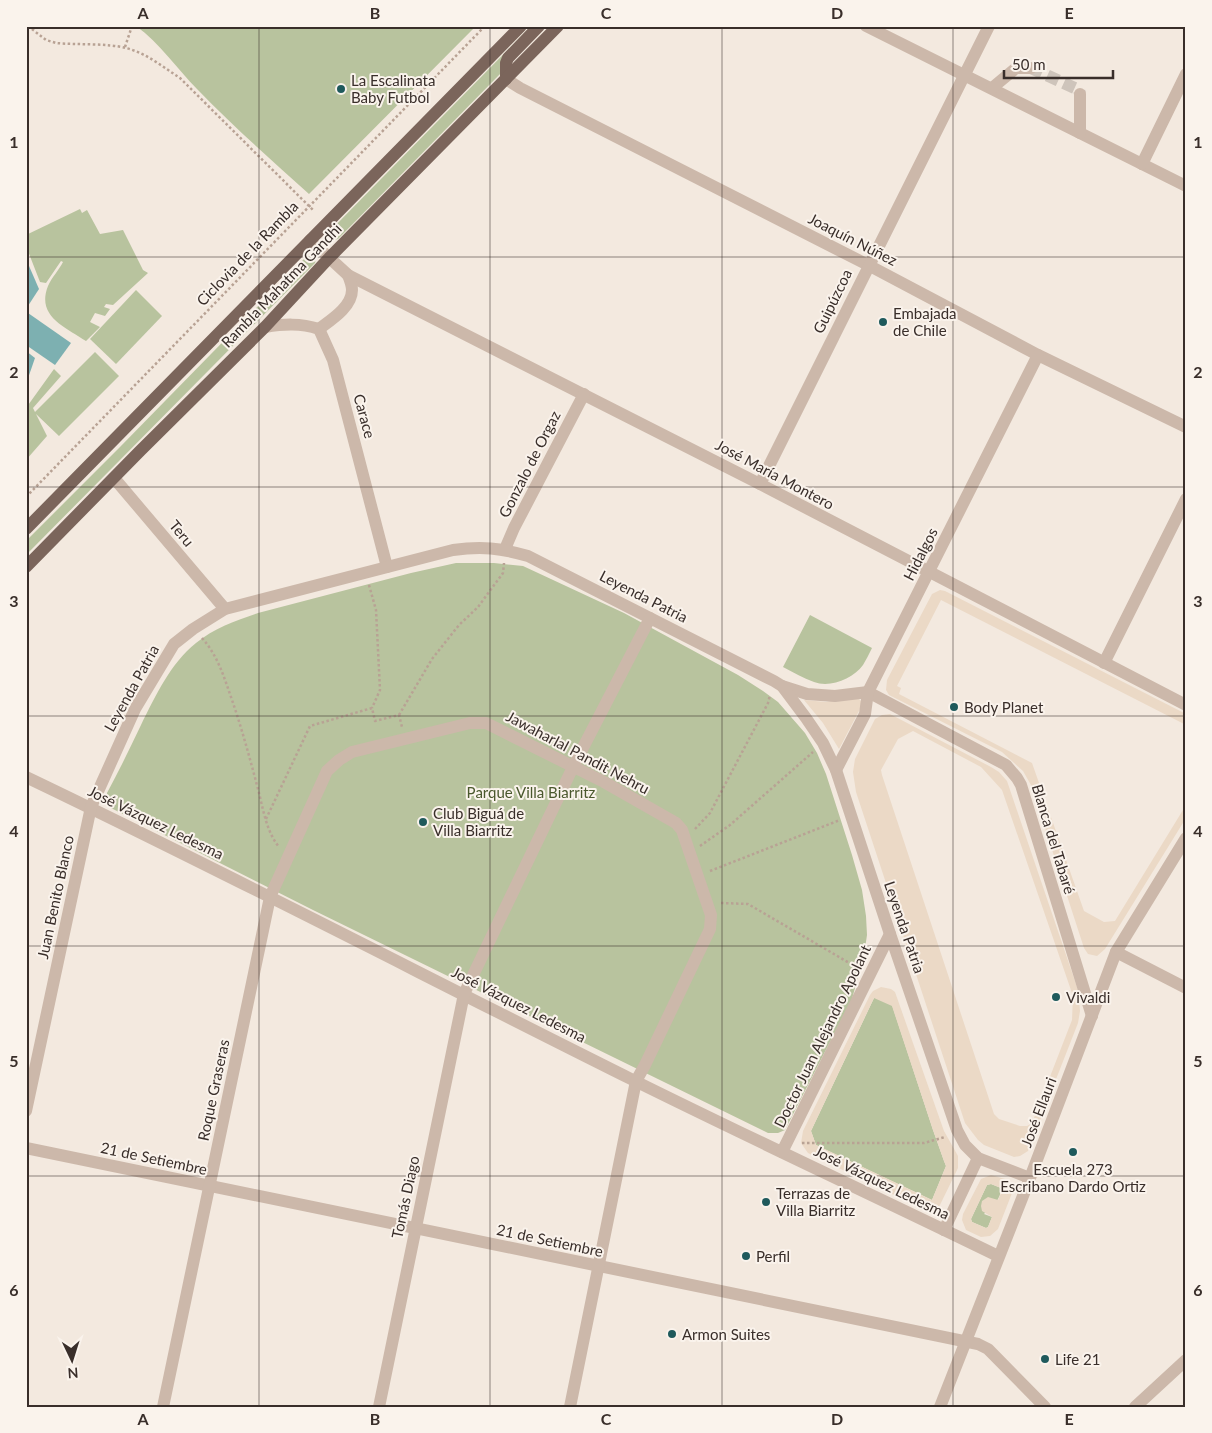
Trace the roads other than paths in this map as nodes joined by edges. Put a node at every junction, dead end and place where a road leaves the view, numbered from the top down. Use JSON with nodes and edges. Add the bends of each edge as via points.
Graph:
{"nodes":[{"id":1,"x":521,"y":26,"type":"edge"},
{"id":2,"x":539,"y":26,"type":"edge"},
{"id":3,"x":558,"y":26,"type":"edge"},
{"id":4,"x":866,"y":26,"type":"edge"},
{"id":5,"x":989,"y":26,"type":"edge"},
{"id":6,"x":1031,"y":68,"type":"tunnel mouth"},
{"id":7,"x":964,"y":74,"type":"junction"},
{"id":8,"x":1186,"y":74,"type":"edge"},
{"id":9,"x":506,"y":79,"type":"junction"},
{"id":10,"x":992,"y":88,"type":"junction"},
{"id":11,"x":1080,"y":94,"type":"dead end"},
{"id":12,"x":1080,"y":132,"type":"junction"},
{"id":13,"x":1142,"y":164,"type":"junction"},
{"id":14,"x":1186,"y":186,"type":"edge"},
{"id":15,"x":310,"y":240,"type":"junction"},
{"id":16,"x":329,"y":258,"type":"junction"},
{"id":17,"x":868,"y":265,"type":"junction"},
{"id":18,"x":348,"y":275,"type":"junction"},
{"id":19,"x":265,"y":327,"type":"junction"},
{"id":20,"x":319,"y":329,"type":"junction"},
{"id":21,"x":1038,"y":355,"type":"junction"},
{"id":22,"x":584,"y":394,"type":"junction"},
{"id":23,"x":1186,"y":427,"type":"edge"},
{"id":24,"x":114,"y":478,"type":"junction"},
{"id":25,"x":760,"y":484,"type":"junction"},
{"id":26,"x":1186,"y":500,"type":"edge"},
{"id":27,"x":26,"y":529,"type":"edge"},
{"id":28,"x":505,"y":549,"type":"junction"},
{"id":29,"x":26,"y":567,"type":"edge"},
{"id":30,"x":387,"y":567,"type":"junction"},
{"id":31,"x":930,"y":573,"type":"junction"},
{"id":32,"x":225,"y":610,"type":"junction"},
{"id":33,"x":650,"y":618,"type":"junction"},
{"id":34,"x":1104,"y":663,"type":"junction"},
{"id":35,"x":778,"y":684,"type":"junction"},
{"id":36,"x":868,"y":692,"type":"junction"},
{"id":37,"x":1186,"y":705,"type":"edge"},
{"id":38,"x":573,"y":767,"type":"junction"},
{"id":39,"x":836,"y":770,"type":"junction"},
{"id":40,"x":26,"y":777,"type":"edge"},
{"id":41,"x":90,"y":807,"type":"junction"},
{"id":42,"x":1186,"y":838,"type":"edge"},
{"id":43,"x":270,"y":897,"type":"junction"},
{"id":44,"x":890,"y":934,"type":"junction"},
{"id":45,"x":1116,"y":952,"type":"junction"},
{"id":46,"x":1186,"y":988,"type":"edge"},
{"id":47,"x":464,"y":994,"type":"junction"},
{"id":48,"x":1092,"y":1016,"type":"junction"},
{"id":49,"x":636,"y":1081,"type":"junction"},
{"id":50,"x":26,"y":1111,"type":"edge"},
{"id":51,"x":26,"y":1148,"type":"edge"},
{"id":52,"x":785,"y":1148,"type":"junction"},
{"id":53,"x":978,"y":1158,"type":"junction"},
{"id":54,"x":1030,"y":1178,"type":"junction"},
{"id":55,"x":210,"y":1186,"type":"junction"},
{"id":56,"x":415,"y":1228,"type":"junction"},
{"id":57,"x":944,"y":1230,"type":"junction"},
{"id":58,"x":998,"y":1256,"type":"junction"},
{"id":59,"x":598,"y":1266,"type":"junction"},
{"id":60,"x":964,"y":1342,"type":"junction"},
{"id":61,"x":1186,"y":1360,"type":"edge"},
{"id":62,"x":163,"y":1407,"type":"edge"},
{"id":63,"x":379,"y":1407,"type":"edge"},
{"id":64,"x":570,"y":1407,"type":"edge"},
{"id":65,"x":940,"y":1407,"type":"edge"},
{"id":66,"x":1045,"y":1407,"type":"edge"},
{"id":67,"x":1135,"y":1407,"type":"edge"}],
"edges":[{"from":1,"to":15,"type":"main road","name":"Rambla Mahatma Gandhi"},
{"from":2,"to":9,"type":"main road","via":[[508,58]]},
{"from":3,"to":9,"type":"main road","name":"Rambla Mahatma Gandhi"},
{"from":4,"to":7,"type":"street"},
{"from":5,"to":7,"type":"street","name":"Guipúzcoa"},
{"from":6,"to":10,"type":"street","via":[[1016,68]]},
{"from":7,"to":10,"type":"street"},
{"from":7,"to":17,"type":"street","name":"Guipúzcoa"},
{"from":8,"to":13,"type":"street"},
{"from":9,"to":16,"type":"main road","name":"Rambla Mahatma Gandhi"},
{"from":9,"to":17,"type":"street","name":"Joaquín Núñez"},
{"from":10,"to":12,"type":"street"},
{"from":11,"to":12,"type":"street"},
{"from":12,"to":13,"type":"street"},
{"from":13,"to":14,"type":"street"},
{"from":15,"to":16,"type":"street","name":"José María Montero"},
{"from":15,"to":27,"type":"main road","name":"Rambla Mahatma Gandhi"},
{"from":16,"to":18,"type":"street","name":"José María Montero"},
{"from":16,"to":19,"type":"main road","name":"Rambla Mahatma Gandhi"},
{"from":17,"to":21,"type":"street","name":"Joaquín Núñez"},
{"from":17,"to":25,"type":"street","name":"Guipúzcoa"},
{"from":18,"to":20,"type":"street","via":[[352,296],[334,318]]},
{"from":18,"to":22,"type":"street","name":"José María Montero"},
{"from":19,"to":20,"type":"street","via":[[297,324]]},
{"from":19,"to":24,"type":"main road","name":"Rambla Mahatma Gandhi"},
{"from":20,"to":30,"type":"street","name":"Carace","via":[[333,360]]},
{"from":21,"to":23,"type":"street","name":"Joaquín Núñez"},
{"from":21,"to":31,"type":"street","name":"Hidalgos"},
{"from":22,"to":25,"type":"street","name":"José María Montero"},
{"from":22,"to":28,"type":"street","name":"Gonzalo de Orgaz"},
{"from":24,"to":29,"type":"main road","name":"Rambla Mahatma Gandhi"},
{"from":24,"to":32,"type":"street","name":"Teru"},
{"from":25,"to":31,"type":"street","name":"José María Montero"},
{"from":26,"to":34,"type":"street"},
{"from":28,"to":30,"type":"street","name":"Leyenda Patria","via":[[475,547],[453,550]]},
{"from":28,"to":33,"type":"street","name":"Leyenda Patria","via":[[528,556]]},
{"from":30,"to":32,"type":"street","name":"Leyenda Patria"},
{"from":31,"to":34,"type":"street","name":"José María Montero"},
{"from":31,"to":36,"type":"street","name":"Hidalgos"},
{"from":32,"to":41,"type":"street","name":"Leyenda Patria","via":[[174,644],[134,709]]},
{"from":33,"to":35,"type":"street","name":"Leyenda Patria"},
{"from":33,"to":38,"type":"street","name":"Tomás Diago"},
{"from":34,"to":37,"type":"street","name":"José María Montero"},
{"from":35,"to":36,"type":"street","via":[[807,694],[836,696]]},
{"from":35,"to":39,"type":"street","name":"Leyenda Patria","via":[[823,743]]},
{"from":36,"to":39,"type":"street","name":"Hidalgos","via":[[866,714]]},
{"from":36,"to":48,"type":"street","name":"Blanca del Tabaré","via":[[1006,766],[1017,778]]},
{"from":38,"to":43,"type":"street","name":"Jawaharlal Pandit Nehru","via":[[486,723],[470,723],[352,752],[327,770]]},
{"from":38,"to":47,"type":"street","name":"Tomás Diago"},
{"from":38,"to":49,"type":"street","name":"Jawaharlal Pandit Nehru","via":[[676,823],[682,830],[711,915],[710,929]]},
{"from":39,"to":44,"type":"street","name":"Leyenda Patria"},
{"from":40,"to":41,"type":"street","name":"José Vázquez Ledesma"},
{"from":41,"to":43,"type":"street","name":"José Vázquez Ledesma"},
{"from":41,"to":50,"type":"street","name":"Juan Benito Blanco"},
{"from":42,"to":45,"type":"street","name":"José Ellauri"},
{"from":43,"to":47,"type":"street","name":"José Vázquez Ledesma"},
{"from":43,"to":55,"type":"street","name":"Roque Graseras"},
{"from":44,"to":52,"type":"street","name":"Doctor Juan Alejandro Apolant"},
{"from":44,"to":53,"type":"street","name":"Leyenda Patria","via":[[957,1130],[965,1145]]},
{"from":45,"to":46,"type":"street"},
{"from":45,"to":48,"type":"street","name":"José Ellauri"},
{"from":47,"to":49,"type":"street","name":"José Vázquez Ledesma"},
{"from":47,"to":56,"type":"street","name":"Tomás Diago"},
{"from":48,"to":54,"type":"street","name":"José Ellauri"},
{"from":49,"to":52,"type":"street","name":"José Vázquez Ledesma"},
{"from":49,"to":59,"type":"street","name":"Jawaharlal Pandit Nehru"},
{"from":51,"to":55,"type":"street","name":"21 de Setiembre"},
{"from":52,"to":57,"type":"street","name":"José Vázquez Ledesma"},
{"from":53,"to":54,"type":"street","name":"Leyenda Patria"},
{"from":53,"to":57,"type":"street"},
{"from":54,"to":58,"type":"street","name":"José Ellauri"},
{"from":55,"to":56,"type":"street","name":"21 de Setiembre"},
{"from":55,"to":62,"type":"street","name":"Roque Graseras"},
{"from":56,"to":59,"type":"street","name":"21 de Setiembre"},
{"from":56,"to":63,"type":"street","name":"Tomás Diago"},
{"from":57,"to":58,"type":"street","name":"José Vázquez Ledesma"},
{"from":58,"to":60,"type":"street","name":"José Ellauri"},
{"from":59,"to":60,"type":"street","name":"21 de Setiembre"},
{"from":59,"to":64,"type":"street","name":"Jawaharlal Pandit Nehru"},
{"from":60,"to":65,"type":"street","name":"José Ellauri"},
{"from":60,"to":66,"type":"street","name":"21 de Setiembre","via":[[988,1349]]},
{"from":61,"to":67,"type":"street"}]}
